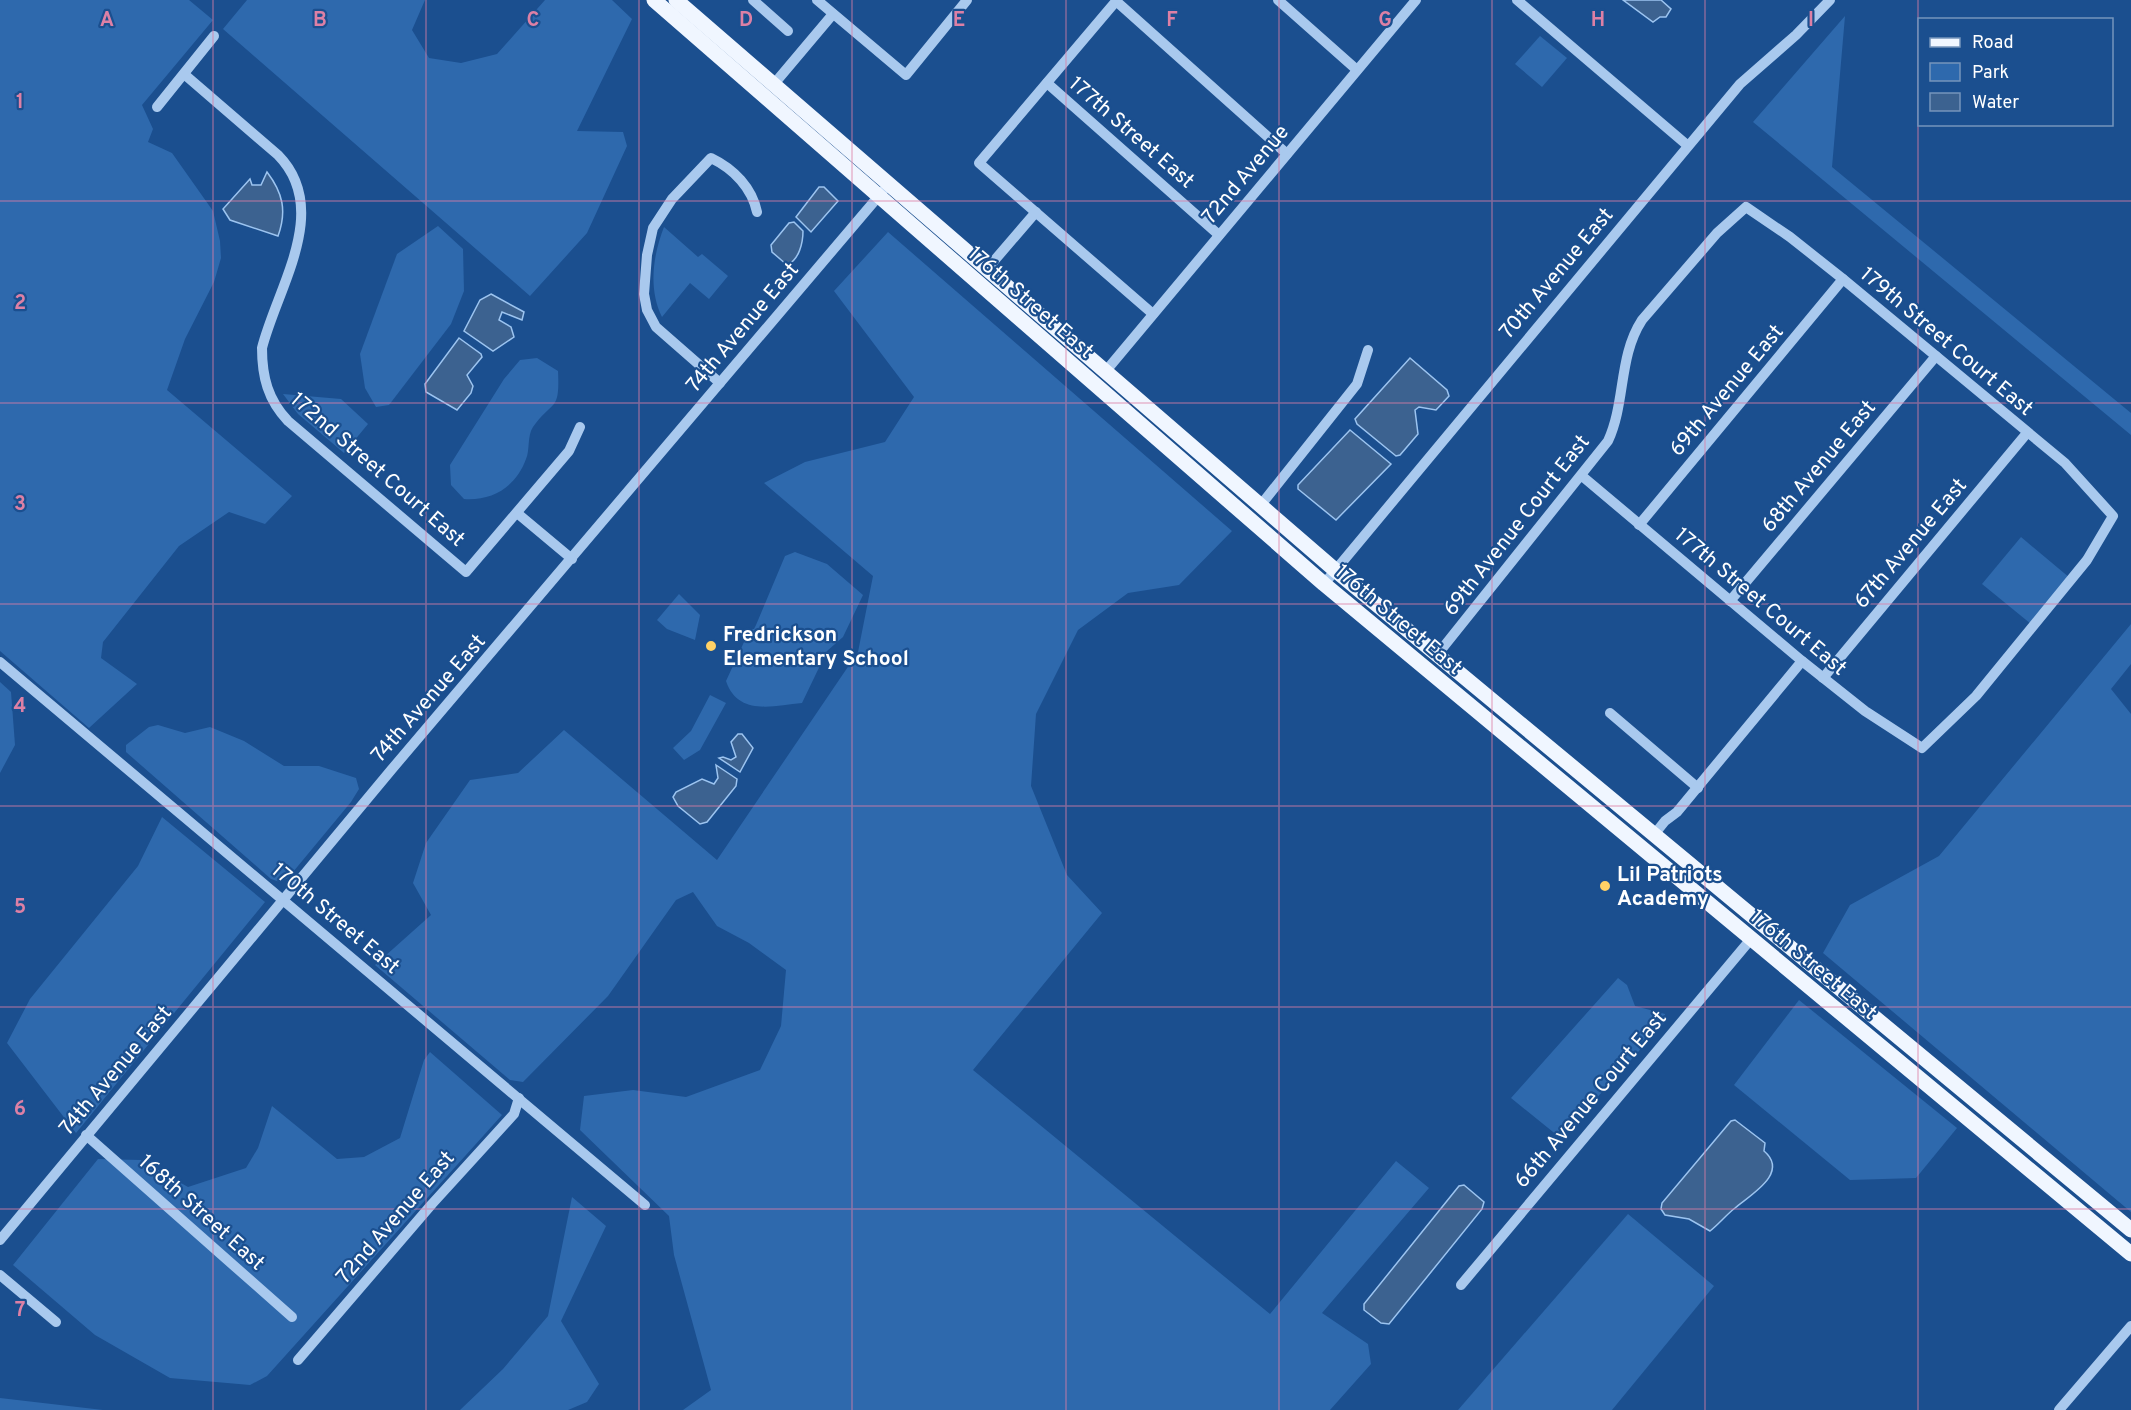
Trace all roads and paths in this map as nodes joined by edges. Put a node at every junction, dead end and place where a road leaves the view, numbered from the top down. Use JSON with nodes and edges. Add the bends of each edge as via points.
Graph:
{"nodes":[{"id":1,"x":654,"y":0,"type":"edge"},
{"id":2,"x":676,"y":0,"type":"edge"},
{"id":3,"x":753,"y":0,"type":"edge"},
{"id":4,"x":818,"y":0,"type":"edge"},
{"id":5,"x":967,"y":0,"type":"edge"},
{"id":6,"x":1278,"y":0,"type":"edge"},
{"id":7,"x":1416,"y":0,"type":"edge"},
{"id":8,"x":1517,"y":0,"type":"edge"},
{"id":9,"x":1830,"y":0,"type":"edge"},
{"id":10,"x":1116,"y":1,"type":"edge"},
{"id":11,"x":833,"y":14,"type":"junction"},
{"id":12,"x":788,"y":31,"type":"dead end"},
{"id":13,"x":214,"y":36,"type":"dead end"},
{"id":14,"x":732,"y":66,"type":"junction"},
{"id":15,"x":1357,"y":70,"type":"junction"},
{"id":16,"x":184,"y":74,"type":"junction"},
{"id":17,"x":1047,"y":83,"type":"junction"},
{"id":18,"x":774,"y":84,"type":"junction"},
{"id":19,"x":157,"y":107,"type":"dead end"},
{"id":20,"x":1687,"y":145,"type":"junction"},
{"id":21,"x":1287,"y":154,"type":"junction"},
{"id":22,"x":889,"y":184,"type":"junction"},
{"id":23,"x":878,"y":197,"type":"junction"},
{"id":24,"x":1746,"y":207,"type":"joint"},
{"id":25,"x":757,"y":212,"type":"dead end"},
{"id":26,"x":1036,"y":212,"type":"junction"},
{"id":27,"x":1219,"y":235,"type":"junction"},
{"id":28,"x":987,"y":269,"type":"junction"},
{"id":29,"x":1843,"y":279,"type":"junction"},
{"id":30,"x":1153,"y":314,"type":"junction"},
{"id":31,"x":1368,"y":350,"type":"dead end"},
{"id":32,"x":1936,"y":356,"type":"junction"},
{"id":33,"x":1105,"y":372,"type":"junction"},
{"id":34,"x":720,"y":383,"type":"junction"},
{"id":35,"x":580,"y":427,"type":"dead end"},
{"id":36,"x":2027,"y":433,"type":"junction"},
{"id":37,"x":1582,"y":476,"type":"junction"},
{"id":38,"x":1260,"y":506,"type":"junction"},
{"id":39,"x":517,"y":513,"type":"junction"},
{"id":40,"x":1639,"y":525,"type":"junction"},
{"id":41,"x":572,"y":559,"type":"junction"},
{"id":42,"x":1335,"y":570,"type":"junction"},
{"id":43,"x":1324,"y":584,"type":"junction"},
{"id":44,"x":1730,"y":601,"type":"junction"},
{"id":45,"x":1437,"y":655,"type":"junction"},
{"id":46,"x":1802,"y":661,"type":"junction"},
{"id":47,"x":0,"y":662,"type":"edge"},
{"id":48,"x":1823,"y":678,"type":"junction"},
{"id":49,"x":1610,"y":713,"type":"dead end"},
{"id":50,"x":1922,"y":748,"type":"joint"},
{"id":51,"x":1698,"y":788,"type":"junction"},
{"id":52,"x":1653,"y":836,"type":"junction"},
{"id":53,"x":284,"y":899,"type":"junction"},
{"id":54,"x":1751,"y":939,"type":"junction"},
{"id":55,"x":1805,"y":984,"type":"junction"},
{"id":56,"x":1865,"y":1011,"type":"junction"},
{"id":57,"x":519,"y":1098,"type":"junction"},
{"id":58,"x":86,"y":1135,"type":"junction"},
{"id":59,"x":645,"y":1205,"type":"dead end"},
{"id":60,"x":2131,"y":1230,"type":"edge"},
{"id":61,"x":0,"y":1240,"type":"edge"},
{"id":62,"x":2131,"y":1254,"type":"edge"},
{"id":63,"x":0,"y":1275,"type":"edge"},
{"id":64,"x":1461,"y":1285,"type":"dead end"},
{"id":65,"x":292,"y":1317,"type":"dead end"},
{"id":66,"x":56,"y":1322,"type":"dead end"},
{"id":67,"x":2131,"y":1326,"type":"edge"},
{"id":68,"x":298,"y":1360,"type":"dead end"},
{"id":69,"x":2059,"y":1410,"type":"edge"}],
"edges":[{"from":1,"to":14,"type":"main road","name":"176th Street East"},
{"from":2,"to":18,"type":"main road","name":"176th Street East"},
{"from":3,"to":12,"type":"street"},
{"from":4,"to":11,"type":"street"},
{"from":5,"to":11,"type":"street","via":[[906,75]]},
{"from":6,"to":15,"type":"street"},
{"from":7,"to":15,"type":"street","name":"72nd Avenue"},
{"from":8,"to":20,"type":"street"},
{"from":9,"to":20,"type":"street","name":"70th Avenue East","via":[[1740,84]]},
{"from":10,"to":17,"type":"street"},
{"from":10,"to":21,"type":"street"},
{"from":11,"to":18,"type":"street"},
{"from":13,"to":16,"type":"street"},
{"from":14,"to":18,"type":"main road","via":[[763,85]]},
{"from":14,"to":23,"type":"main road","name":"176th Street East"},
{"from":15,"to":21,"type":"street","name":"72nd Avenue"},
{"from":16,"to":19,"type":"street"},
{"from":16,"to":39,"type":"street","name":"172nd Street Court East","via":[[278,155],[300,190],[300,235],[262,348],[268,392],[288,421],[466,572]]},
{"from":17,"to":26,"type":"street","via":[[979,163]]},
{"from":17,"to":27,"type":"street","name":"177th Street East"},
{"from":18,"to":22,"type":"main road","name":"176th Street East"},
{"from":20,"to":42,"type":"street","name":"70th Avenue East"},
{"from":21,"to":27,"type":"street","name":"72nd Avenue"},
{"from":22,"to":23,"type":"street","name":"74th Avenue East"},
{"from":22,"to":28,"type":"main road","name":"176th Street East"},
{"from":23,"to":34,"type":"street","name":"74th Avenue East"},
{"from":23,"to":43,"type":"main road","name":"176th Street East"},
{"from":24,"to":29,"type":"street","name":"179th Street Court East"},
{"from":24,"to":37,"type":"street","name":"69th Avenue Court East","via":[[1717,232],[1633,334],[1614,427]]},
{"from":25,"to":34,"type":"street","via":[[747,186],[711,158],[672,199],[653,228],[647,255],[644,294],[656,327]]},
{"from":26,"to":28,"type":"street"},
{"from":26,"to":30,"type":"street"},
{"from":27,"to":30,"type":"street","name":"72nd Avenue"},
{"from":28,"to":33,"type":"main road","name":"176th Street East"},
{"from":29,"to":32,"type":"street","name":"179th Street Court East"},
{"from":29,"to":40,"type":"street","name":"69th Avenue East"},
{"from":30,"to":33,"type":"street","name":"72nd Avenue"},
{"from":31,"to":38,"type":"street","via":[[1357,384]]},
{"from":32,"to":36,"type":"street","name":"179th Street Court East"},
{"from":32,"to":44,"type":"street","name":"68th Avenue East"},
{"from":33,"to":38,"type":"main road","name":"176th Street East"},
{"from":34,"to":41,"type":"street","name":"74th Avenue East"},
{"from":35,"to":39,"type":"street","via":[[569,451]]},
{"from":36,"to":48,"type":"street","name":"67th Avenue East"},
{"from":36,"to":50,"type":"street","name":"179th Street Court East","via":[[2065,464],[2113,516],[2087,560],[1976,696]]},
{"from":37,"to":40,"type":"street","name":"177th Street Court East"},
{"from":37,"to":45,"type":"street","name":"69th Avenue Court East"},
{"from":38,"to":42,"type":"main road","name":"176th Street East"},
{"from":39,"to":41,"type":"street"},
{"from":40,"to":44,"type":"street","name":"177th Street Court East"},
{"from":41,"to":53,"type":"street","name":"74th Avenue East"},
{"from":42,"to":43,"type":"street","name":"70th Avenue East"},
{"from":42,"to":45,"type":"main road","name":"176th Street East"},
{"from":43,"to":54,"type":"main road","name":"176th Street East"},
{"from":44,"to":46,"type":"street","name":"177th Street Court East"},
{"from":45,"to":52,"type":"main road","name":"176th Street East"},
{"from":46,"to":48,"type":"street","name":"177th Street Court East"},
{"from":46,"to":51,"type":"street"},
{"from":47,"to":53,"type":"street","name":"170th Street East"},
{"from":48,"to":50,"type":"street","name":"177th Street Court East"},
{"from":49,"to":51,"type":"street"},
{"from":51,"to":52,"type":"street"},
{"from":52,"to":56,"type":"main road","name":"176th Street East"},
{"from":53,"to":57,"type":"street","name":"170th Street East"},
{"from":53,"to":58,"type":"street","name":"74th Avenue East"},
{"from":54,"to":55,"type":"main road","name":"176th Street East"},
{"from":54,"to":64,"type":"street","name":"66th Avenue Court East"},
{"from":55,"to":56,"type":"main road","via":[[1857,1013]]},
{"from":55,"to":62,"type":"main road","name":"176th Street East"},
{"from":56,"to":60,"type":"main road","name":"176th Street East"},
{"from":57,"to":59,"type":"street","name":"170th Street East"},
{"from":57,"to":68,"type":"street","name":"72nd Avenue East","via":[[514,1114]]},
{"from":58,"to":61,"type":"street","name":"74th Avenue East"},
{"from":58,"to":65,"type":"street","name":"168th Street East"},
{"from":63,"to":66,"type":"street"},
{"from":67,"to":69,"type":"street"}]}
